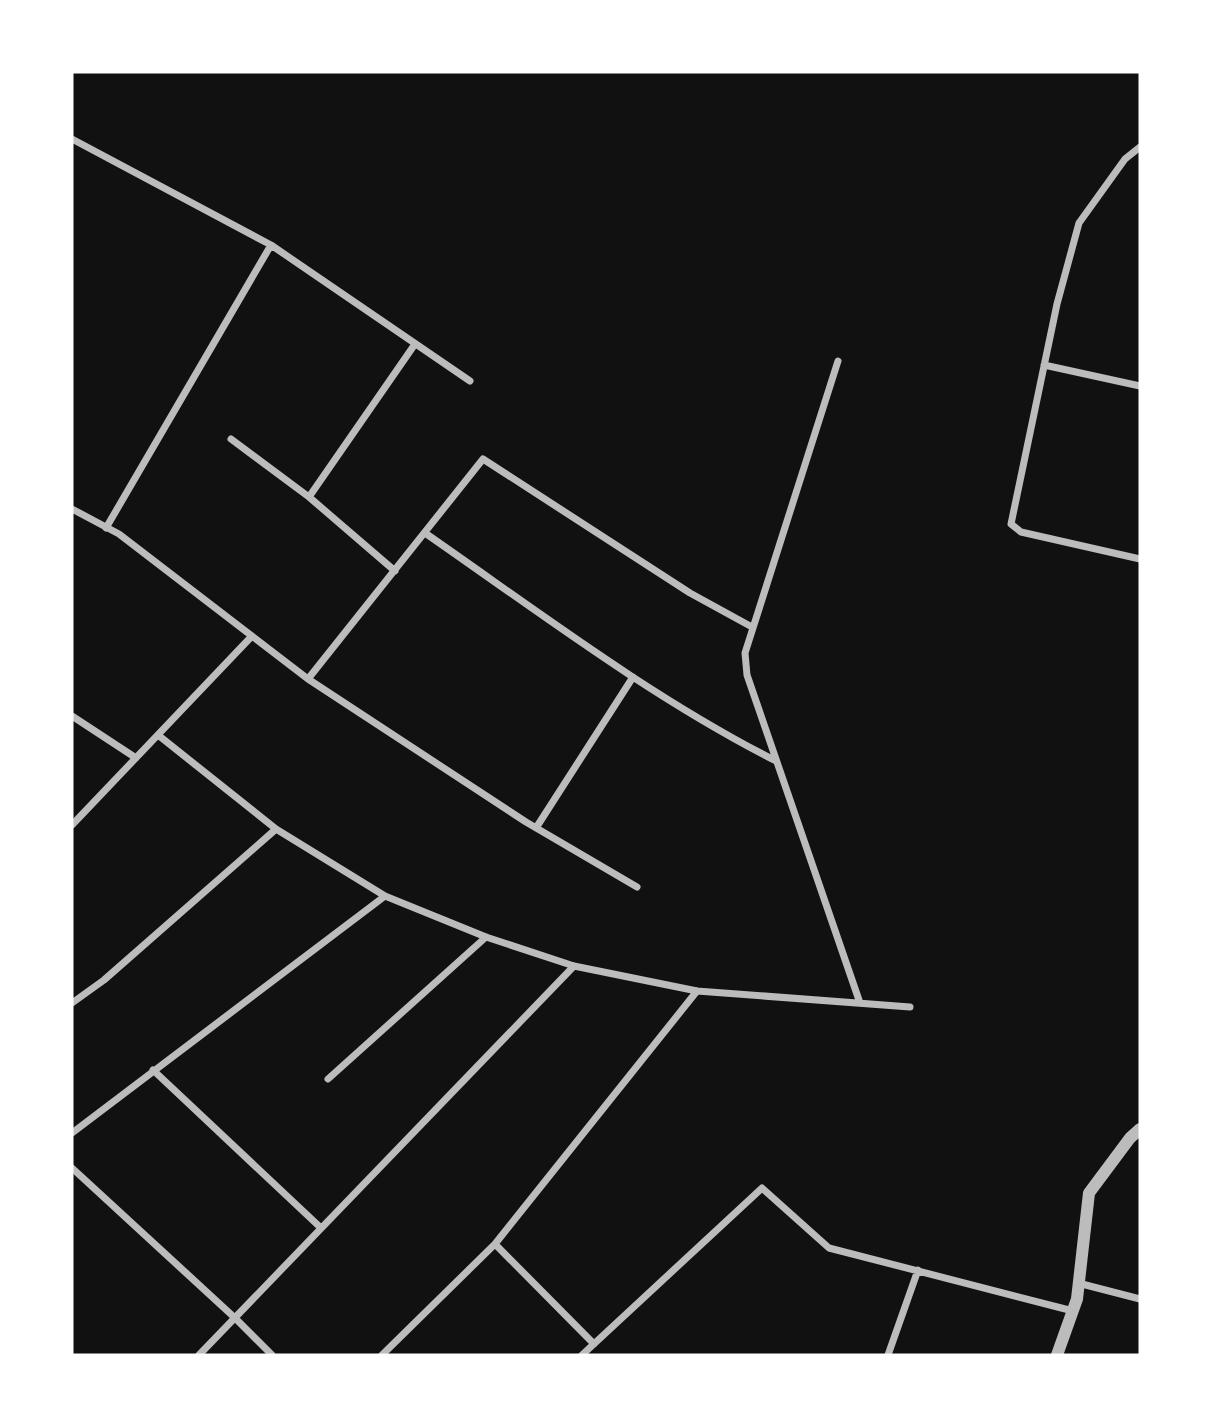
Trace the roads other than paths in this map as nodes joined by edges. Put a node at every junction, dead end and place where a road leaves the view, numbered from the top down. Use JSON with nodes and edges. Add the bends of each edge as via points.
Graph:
{"nodes":[{"id":1,"x":72,"y":139,"type":"edge"},
{"id":2,"x":1140,"y":147,"type":"edge"},
{"id":3,"x":271,"y":245,"type":"junction"},
{"id":4,"x":415,"y":344,"type":"junction"},
{"id":5,"x":838,"y":361,"type":"dead end"},
{"id":6,"x":1044,"y":365,"type":"junction"},
{"id":7,"x":470,"y":381,"type":"dead end"},
{"id":8,"x":1140,"y":386,"type":"edge"},
{"id":9,"x":231,"y":439,"type":"dead end"},
{"id":10,"x":309,"y":497,"type":"junction"},
{"id":11,"x":72,"y":509,"type":"edge"},
{"id":12,"x":106,"y":528,"type":"junction"},
{"id":13,"x":425,"y":533,"type":"junction"},
{"id":14,"x":1140,"y":559,"type":"edge"},
{"id":15,"x":395,"y":571,"type":"junction"},
{"id":16,"x":752,"y":627,"type":"junction"},
{"id":17,"x":252,"y":636,"type":"junction"},
{"id":18,"x":633,"y":677,"type":"junction"},
{"id":19,"x":308,"y":679,"type":"junction"},
{"id":20,"x":72,"y":716,"type":"edge"},
{"id":21,"x":158,"y":735,"type":"junction"},
{"id":22,"x":136,"y":758,"type":"junction"},
{"id":23,"x":777,"y":761,"type":"junction"},
{"id":24,"x":72,"y":825,"type":"edge"},
{"id":25,"x":536,"y":828,"type":"junction"},
{"id":26,"x":276,"y":829,"type":"junction"},
{"id":27,"x":637,"y":887,"type":"dead end"},
{"id":28,"x":385,"y":896,"type":"junction"},
{"id":29,"x":486,"y":937,"type":"junction"},
{"id":30,"x":573,"y":967,"type":"junction"},
{"id":31,"x":697,"y":991,"type":"junction"},
{"id":32,"x":72,"y":1003,"type":"edge"},
{"id":33,"x":860,"y":1003,"type":"junction"},
{"id":34,"x":910,"y":1007,"type":"dead end"},
{"id":35,"x":153,"y":1070,"type":"junction"},
{"id":36,"x":328,"y":1079,"type":"dead end"},
{"id":37,"x":1140,"y":1129,"type":"edge"},
{"id":38,"x":72,"y":1133,"type":"edge"},
{"id":39,"x":72,"y":1168,"type":"edge"},
{"id":40,"x":321,"y":1228,"type":"junction"},
{"id":41,"x":495,"y":1244,"type":"junction"},
{"id":42,"x":918,"y":1270,"type":"junction"},
{"id":43,"x":1079,"y":1283,"type":"junction"},
{"id":44,"x":1140,"y":1299,"type":"edge"},
{"id":45,"x":1073,"y":1311,"type":"junction"},
{"id":46,"x":235,"y":1318,"type":"junction"},
{"id":47,"x":594,"y":1344,"type":"junction"},
{"id":48,"x":199,"y":1355,"type":"edge"},
{"id":49,"x":272,"y":1355,"type":"edge"},
{"id":50,"x":382,"y":1355,"type":"edge"},
{"id":51,"x":582,"y":1355,"type":"edge"},
{"id":52,"x":888,"y":1355,"type":"edge"},
{"id":53,"x":1057,"y":1355,"type":"edge"}],
"edges":[{"from":1,"to":3,"type":"street"},
{"from":2,"to":6,"type":"street","via":[[1125,159],[1079,223]]},
{"from":3,"to":4,"type":"street"},
{"from":3,"to":12,"type":"street"},
{"from":4,"to":7,"type":"street"},
{"from":4,"to":10,"type":"street"},
{"from":5,"to":16,"type":"street"},
{"from":6,"to":8,"type":"street"},
{"from":6,"to":14,"type":"street","via":[[1012,524],[1021,532]]},
{"from":9,"to":10,"type":"street"},
{"from":10,"to":15,"type":"street"},
{"from":11,"to":12,"type":"street"},
{"from":12,"to":17,"type":"street"},
{"from":13,"to":15,"type":"street"},
{"from":13,"to":16,"type":"street","via":[[483,459],[690,593]]},
{"from":13,"to":18,"type":"street"},
{"from":15,"to":19,"type":"street"},
{"from":16,"to":23,"type":"street","via":[[744,653],[747,675]]},
{"from":17,"to":19,"type":"street"},
{"from":17,"to":21,"type":"street"},
{"from":18,"to":23,"type":"street","via":[[730,738]]},
{"from":18,"to":25,"type":"street"},
{"from":19,"to":25,"type":"street"},
{"from":20,"to":22,"type":"street"},
{"from":21,"to":22,"type":"street"},
{"from":21,"to":26,"type":"street"},
{"from":22,"to":24,"type":"street"},
{"from":23,"to":33,"type":"street"},
{"from":25,"to":27,"type":"street"},
{"from":26,"to":28,"type":"street"},
{"from":26,"to":32,"type":"street"},
{"from":28,"to":29,"type":"street"},
{"from":28,"to":35,"type":"street"},
{"from":29,"to":30,"type":"street"},
{"from":29,"to":36,"type":"street"},
{"from":30,"to":31,"type":"street"},
{"from":30,"to":40,"type":"street"},
{"from":31,"to":33,"type":"street"},
{"from":31,"to":41,"type":"street"},
{"from":33,"to":34,"type":"street"},
{"from":35,"to":38,"type":"street"},
{"from":35,"to":40,"type":"street"},
{"from":37,"to":43,"type":"street","via":[[1089,1193]]},
{"from":39,"to":46,"type":"street"},
{"from":40,"to":46,"type":"street"},
{"from":41,"to":47,"type":"street"},
{"from":41,"to":50,"type":"street"},
{"from":42,"to":45,"type":"street"},
{"from":42,"to":47,"type":"street","via":[[829,1248],[761,1188]]},
{"from":42,"to":52,"type":"street"},
{"from":43,"to":44,"type":"street"},
{"from":43,"to":45,"type":"street"},
{"from":45,"to":53,"type":"street"},
{"from":46,"to":48,"type":"street"},
{"from":46,"to":49,"type":"street"},
{"from":47,"to":51,"type":"street"}]}
